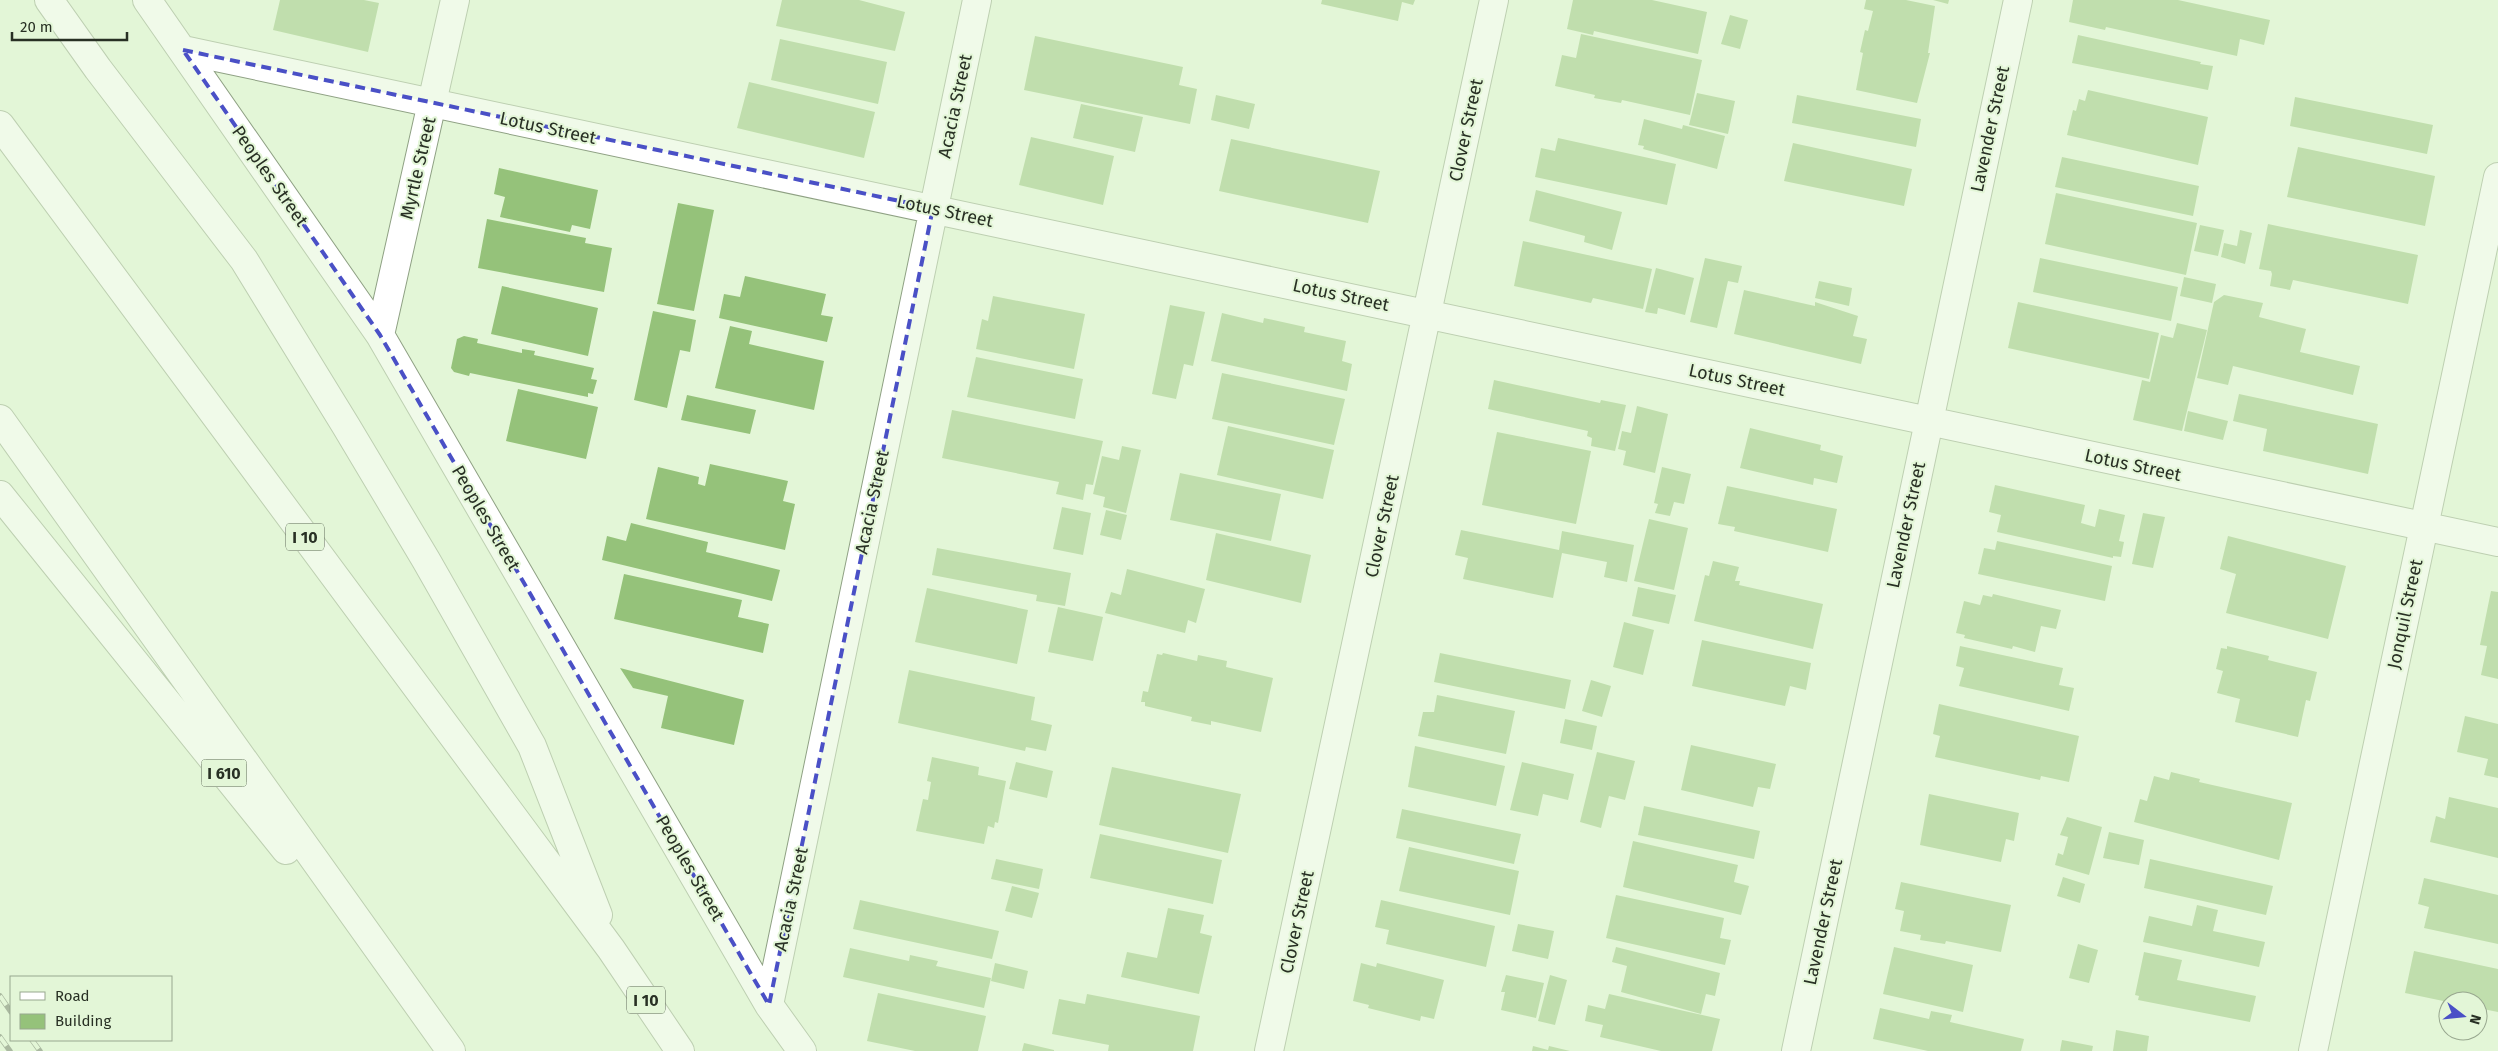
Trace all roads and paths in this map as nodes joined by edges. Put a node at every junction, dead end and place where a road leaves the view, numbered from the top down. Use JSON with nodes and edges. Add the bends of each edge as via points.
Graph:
{"nodes":[{"id":1,"x":49,"y":0,"type":"edge"},
{"id":2,"x":146,"y":0,"type":"edge"},
{"id":3,"x":455,"y":0,"type":"edge"},
{"id":4,"x":977,"y":0,"type":"edge"},
{"id":5,"x":1494,"y":0,"type":"edge"},
{"id":6,"x":2018,"y":0,"type":"edge"},
{"id":7,"x":183,"y":50,"type":"junction"},
{"id":8,"x":432,"y":104,"type":"junction"},
{"id":9,"x":0,"y":125,"type":"edge"},
{"id":10,"x":2498,"y":176,"type":"edge"},
{"id":11,"x":933,"y":208,"type":"junction"},
{"id":12,"x":1427,"y":314,"type":"junction"},
{"id":13,"x":380,"y":335,"type":"junction"},
{"id":14,"x":0,"y":419,"type":"edge"},
{"id":15,"x":1928,"y":422,"type":"junction"},
{"id":16,"x":0,"y":495,"type":"edge"},
{"id":17,"x":2424,"y":526,"type":"junction"},
{"id":18,"x":2498,"y":542,"type":"edge"},
{"id":19,"x":611,"y":949,"type":"junction"},
{"id":20,"x":769,"y":1005,"type":"junction"},
{"id":21,"x":450,"y":1051,"type":"edge"},
{"id":22,"x":680,"y":1051,"type":"edge"},
{"id":23,"x":802,"y":1051,"type":"edge"},
{"id":24,"x":1269,"y":1051,"type":"edge"},
{"id":25,"x":1796,"y":1051,"type":"edge"},
{"id":26,"x":2313,"y":1051,"type":"edge"}],
"edges":[{"from":1,"to":19,"type":"main road","via":[[244,260],[426,560],[532,746]]},
{"from":2,"to":7,"type":"main road","name":"Peoples Street"},
{"from":3,"to":8,"type":"main road","name":"Myrtle Street"},
{"from":4,"to":11,"type":"main road","name":"Acacia Street"},
{"from":5,"to":12,"type":"main road","name":"Clover Street"},
{"from":6,"to":15,"type":"main road","name":"Lavender Street"},
{"from":7,"to":8,"type":"main road","name":"Lotus Street"},
{"from":7,"to":13,"type":"main road","name":"Peoples Street"},
{"from":8,"to":11,"type":"main road","name":"Lotus Street"},
{"from":8,"to":13,"type":"main road","name":"Myrtle Street"},
{"from":9,"to":19,"type":"main road","number":"I 10"},
{"from":10,"to":17,"type":"main road","name":"Jonquil Street"},
{"from":11,"to":12,"type":"main road","name":"Lotus Street"},
{"from":11,"to":20,"type":"main road","name":"Acacia Street"},
{"from":12,"to":15,"type":"main road","name":"Lotus Street"},
{"from":12,"to":24,"type":"main road","name":"Clover Street"},
{"from":13,"to":20,"type":"main road","name":"Peoples Street"},
{"from":14,"to":21,"type":"main road"},
{"from":15,"to":17,"type":"main road","name":"Lotus Street"},
{"from":15,"to":25,"type":"main road","name":"Lavender Street"},
{"from":16,"to":21,"type":"main road","number":"I 610"},
{"from":17,"to":18,"type":"main road","name":"Lotus Street"},
{"from":17,"to":26,"type":"main road","name":"Jonquil Street"},
{"from":19,"to":22,"type":"main road","number":"I 10"},
{"from":20,"to":23,"type":"main road","name":"Peoples Street"}]}
